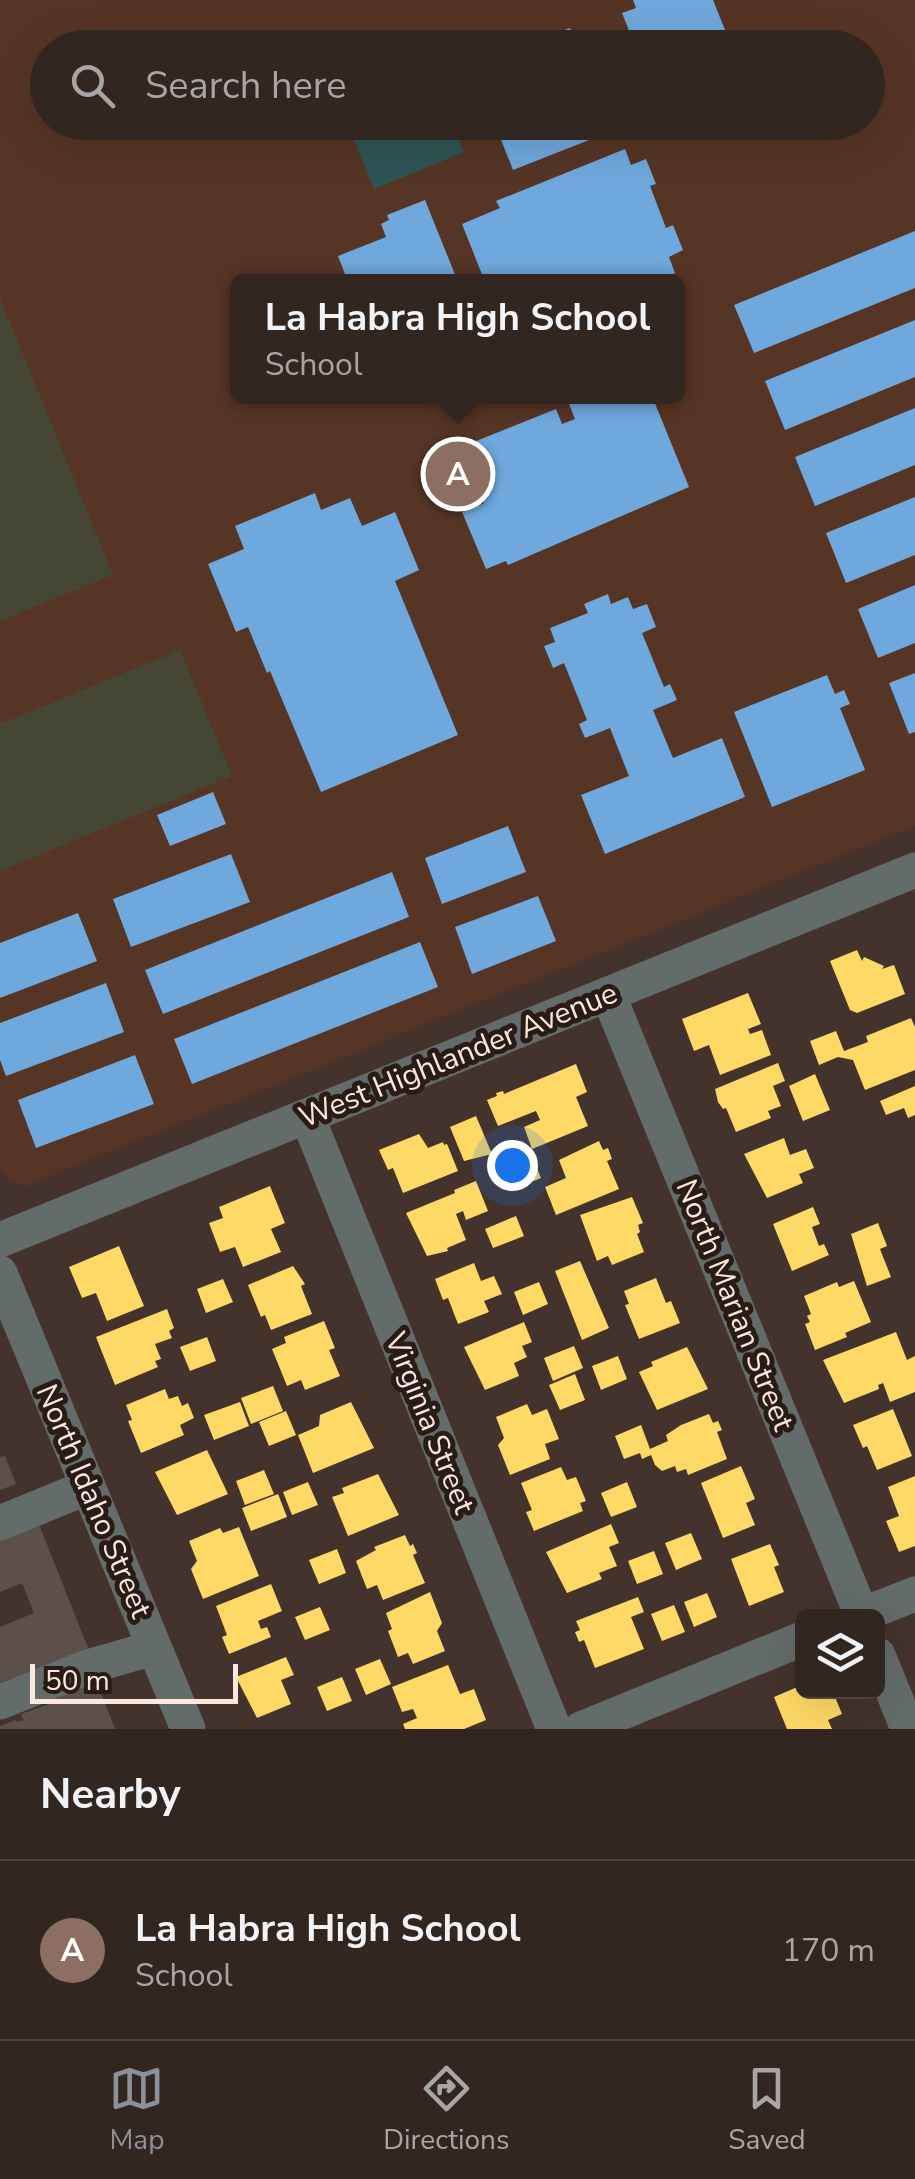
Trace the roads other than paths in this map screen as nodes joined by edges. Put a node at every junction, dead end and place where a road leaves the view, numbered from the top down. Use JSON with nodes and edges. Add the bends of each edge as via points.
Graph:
{"nodes":[{"id":1,"x":915,"y":870,"type":"edge"},
{"id":2,"x":608,"y":994,"type":"junction"},
{"id":3,"x":306,"y":1116,"type":"junction"},
{"id":4,"x":0,"y":1240,"type":"edge"},
{"id":5,"x":0,"y":1274,"type":"edge"},
{"id":6,"x":13,"y":1342,"type":"edge"},
{"id":7,"x":88,"y":1487,"type":"junction"},
{"id":8,"x":0,"y":1523,"type":"edge"},
{"id":9,"x":915,"y":1594,"type":"edge"},
{"id":10,"x":858,"y":1609,"type":"edge"},
{"id":11,"x":878,"y":1609,"type":"edge"},
{"id":12,"x":795,"y":1642,"type":"edge"},
{"id":13,"x":154,"y":1648,"type":"junction"},
{"id":14,"x":885,"y":1672,"type":"edge"},
{"id":15,"x":0,"y":1702,"type":"edge"},
{"id":16,"x":188,"y":1729,"type":"edge"},
{"id":17,"x":554,"y":1729,"type":"edge"},
{"id":18,"x":580,"y":1729,"type":"edge"},
{"id":19,"x":908,"y":1729,"type":"edge"}],
"edges":[{"from":1,"to":2,"type":"street","name":"West Highlander Avenue"},
{"from":2,"to":3,"type":"street","name":"West Highlander Avenue"},
{"from":2,"to":10,"type":"street","name":"North Marian Street"},
{"from":3,"to":4,"type":"street","name":"West Highlander Avenue"},
{"from":3,"to":17,"type":"street","name":"Virginia Street"},
{"from":5,"to":6,"type":"street","name":"North Idaho Street"},
{"from":6,"to":7,"type":"street","name":"North Idaho Street"},
{"from":7,"to":8,"type":"street"},
{"from":7,"to":13,"type":"street","name":"North Idaho Street"},
{"from":9,"to":11,"type":"street"},
{"from":12,"to":18,"type":"street"},
{"from":13,"to":15,"type":"street"},
{"from":13,"to":16,"type":"street","name":"North Idaho Street"},
{"from":14,"to":19,"type":"street"}]}
